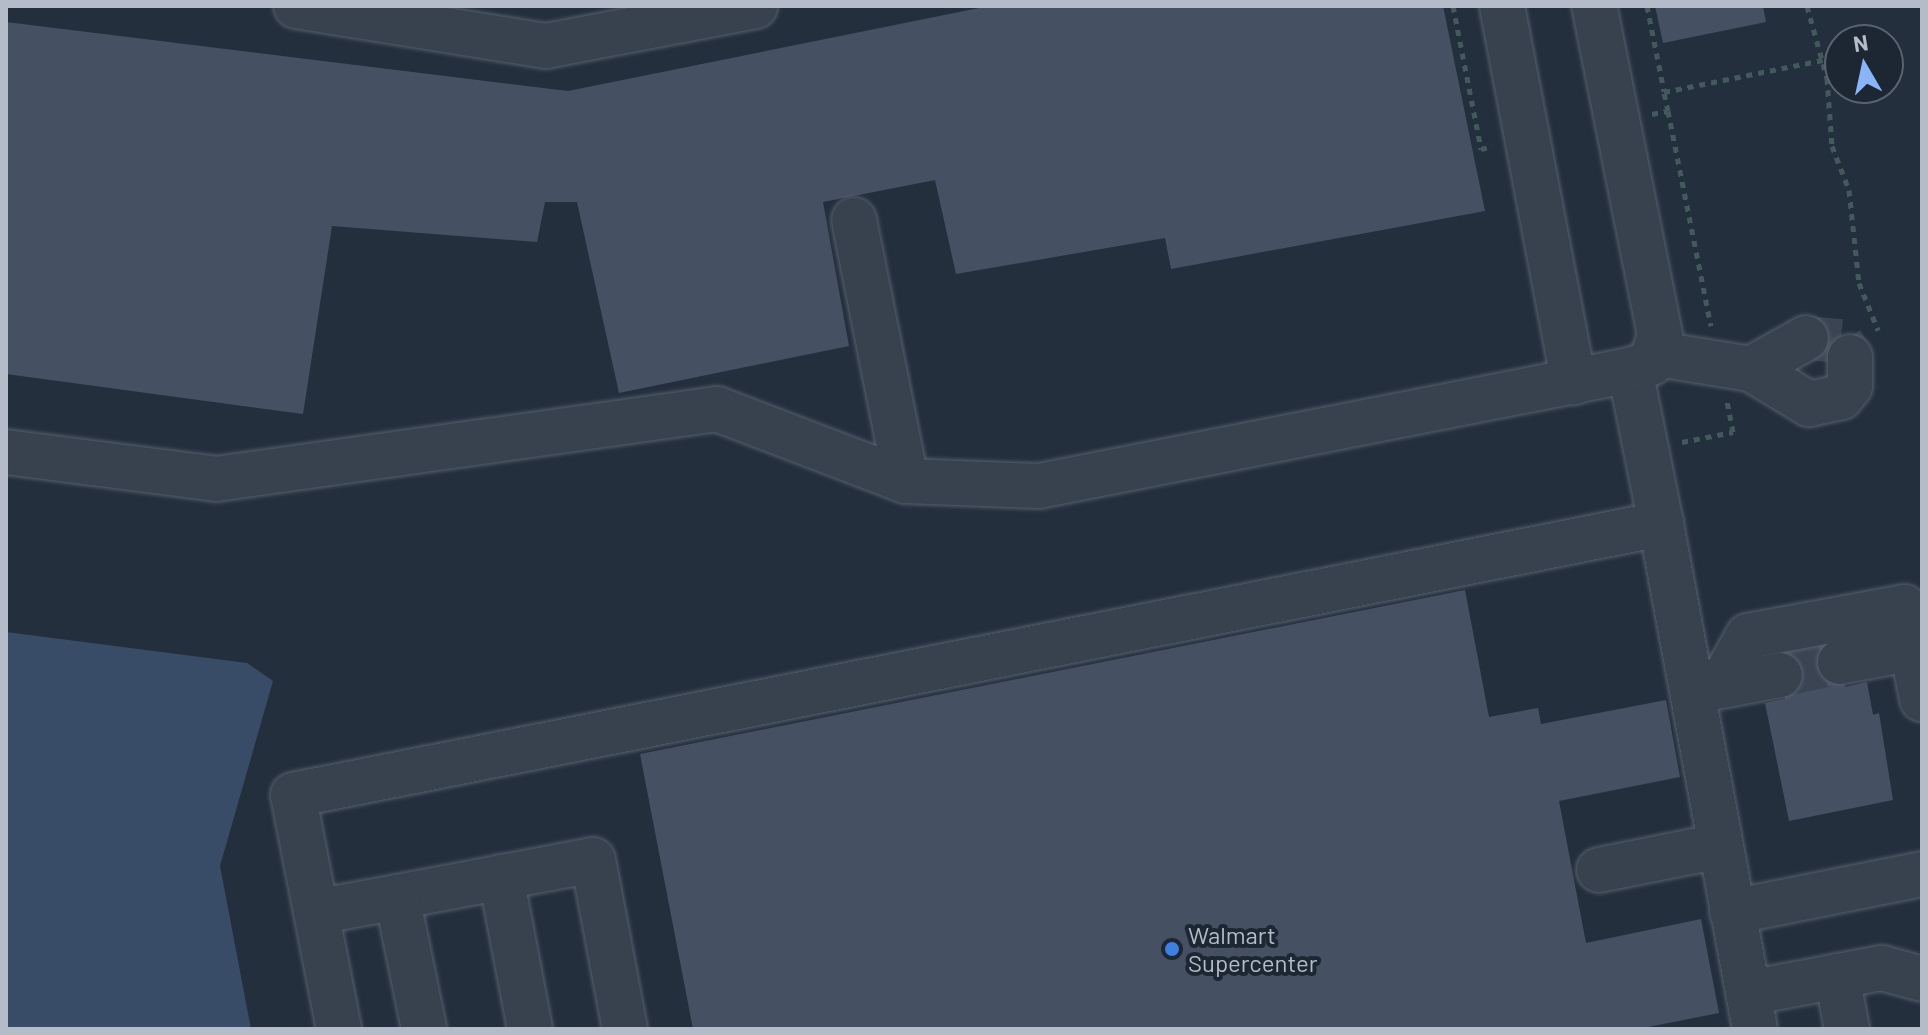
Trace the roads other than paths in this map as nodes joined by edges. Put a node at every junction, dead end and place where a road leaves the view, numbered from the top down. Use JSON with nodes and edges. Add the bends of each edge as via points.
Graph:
{"nodes":[{"id":1,"x":296,"y":6,"type":"edge"},
{"id":2,"x":755,"y":6,"type":"edge"},
{"id":3,"x":1502,"y":6,"type":"edge"},
{"id":4,"x":1594,"y":6,"type":"edge"},
{"id":5,"x":854,"y":220,"type":"dead end"},
{"id":6,"x":1806,"y":338,"type":"tunnel mouth"},
{"id":7,"x":1865,"y":350,"type":"road end"},
{"id":8,"x":1644,"y":362,"type":"junction"},
{"id":9,"x":1735,"y":369,"type":"junction"},
{"id":10,"x":1574,"y":382,"type":"junction"},
{"id":11,"x":6,"y":452,"type":"edge"},
{"id":12,"x":906,"y":481,"type":"junction"},
{"id":13,"x":1661,"y":524,"type":"junction"},
{"id":14,"x":1912,"y":648,"type":"junction"},
{"id":15,"x":1840,"y":662,"type":"tunnel mouth"},
{"id":16,"x":1780,"y":675,"type":"tunnel mouth"},
{"id":17,"x":1705,"y":689,"type":"junction"},
{"id":18,"x":1922,"y":699,"type":"edge"},
{"id":19,"x":1719,"y":846,"type":"junction"},
{"id":20,"x":1599,"y":870,"type":"dead end"},
{"id":21,"x":1922,"y":874,"type":"edge"},
{"id":22,"x":501,"y":877,"type":"junction"},
{"id":23,"x":397,"y":897,"type":"junction"},
{"id":24,"x":316,"y":912,"type":"junction"},
{"id":25,"x":1732,"y":912,"type":"junction"},
{"id":26,"x":1837,"y":976,"type":"junction"},
{"id":27,"x":1922,"y":979,"type":"edge"},
{"id":28,"x":1752,"y":1011,"type":"edge"},
{"id":29,"x":339,"y":1029,"type":"edge"},
{"id":30,"x":424,"y":1029,"type":"edge"},
{"id":31,"x":530,"y":1029,"type":"edge"},
{"id":32,"x":625,"y":1029,"type":"edge"},
{"id":33,"x":1847,"y":1029,"type":"edge"}],
"edges":[{"from":1,"to":2,"type":"lane","via":[[546,46]]},
{"from":3,"to":10,"type":"lane"},
{"from":4,"to":8,"type":"lane","via":[[1660,335]]},
{"from":5,"to":12,"type":"lane"},
{"from":6,"to":9,"type":"lane"},
{"from":7,"to":9,"type":"lane","via":[[1850,386],[1821,403],[1809,404]]},
{"from":8,"to":9,"type":"lane"},
{"from":8,"to":10,"type":"lane"},
{"from":8,"to":13,"type":"lane"},
{"from":10,"to":12,"type":"lane","via":[[1039,486]]},
{"from":11,"to":12,"type":"lane","via":[[216,479],[717,409]]},
{"from":13,"to":17,"type":"lane"},
{"from":13,"to":24,"type":"lane","via":[[293,795]]},
{"from":14,"to":15,"type":"lane"},
{"from":14,"to":17,"type":"lane","via":[[1904,607],[1748,636]]},
{"from":14,"to":18,"type":"lane"},
{"from":16,"to":17,"type":"lane"},
{"from":17,"to":19,"type":"lane"},
{"from":19,"to":20,"type":"lane"},
{"from":19,"to":25,"type":"lane"},
{"from":21,"to":25,"type":"lane"},
{"from":22,"to":23,"type":"lane"},
{"from":22,"to":31,"type":"lane"},
{"from":22,"to":32,"type":"lane","via":[[593,860]]},
{"from":23,"to":24,"type":"lane"},
{"from":23,"to":30,"type":"lane"},
{"from":24,"to":29,"type":"lane"},
{"from":25,"to":28,"type":"lane"},
{"from":26,"to":27,"type":"lane","via":[[1882,968]]},
{"from":26,"to":28,"type":"lane"},
{"from":26,"to":33,"type":"lane"}]}
